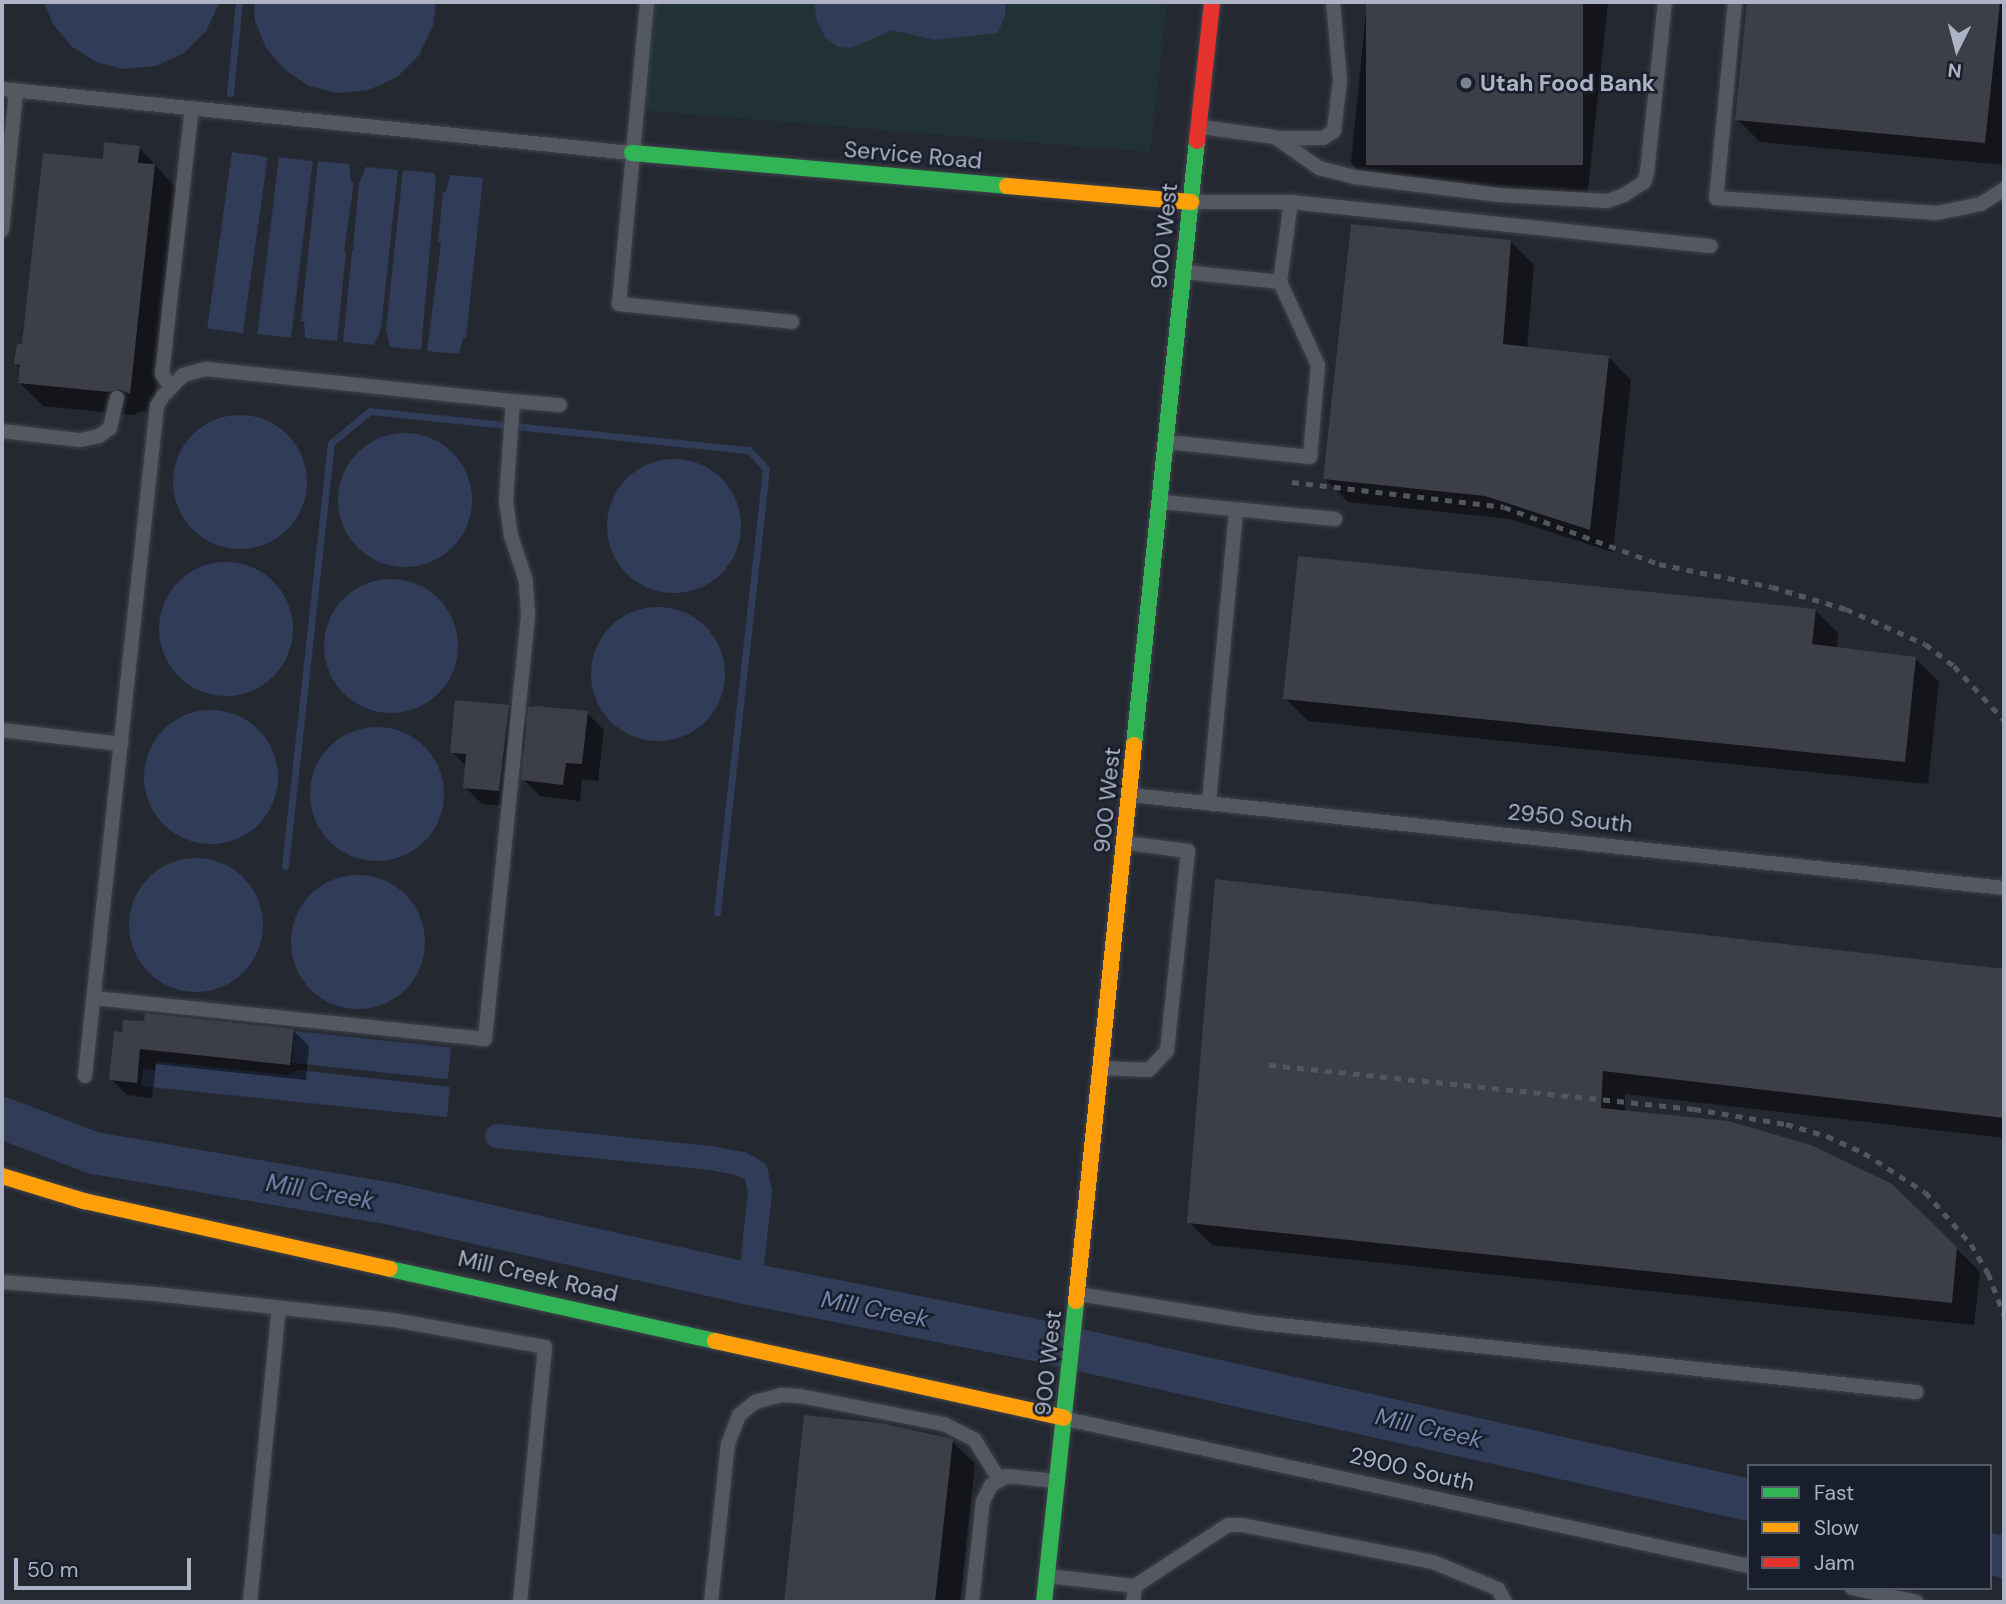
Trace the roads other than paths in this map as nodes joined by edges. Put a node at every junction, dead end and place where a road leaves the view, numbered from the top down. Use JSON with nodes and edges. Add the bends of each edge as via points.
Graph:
{"nodes":[{"id":1,"x":647,"y":2,"type":"edge"},
{"id":2,"x":1212,"y":2,"type":"edge"},
{"id":3,"x":1333,"y":2,"type":"edge"},
{"id":4,"x":1665,"y":2,"type":"edge"},
{"id":5,"x":1735,"y":2,"type":"edge"},
{"id":6,"x":9,"y":90,"type":"edge"},
{"id":7,"x":192,"y":108,"type":"junction"},
{"id":8,"x":1199,"y":126,"type":"junction"},
{"id":9,"x":1275,"y":138,"type":"junction"},
{"id":10,"x":632,"y":153,"type":"junction"},
{"id":11,"x":2004,"y":189,"type":"edge"},
{"id":12,"x":3,"y":198,"type":"edge"},
{"id":13,"x":1191,"y":202,"type":"junction"},
{"id":14,"x":1291,"y":202,"type":"junction"},
{"id":15,"x":2,"y":230,"type":"edge"},
{"id":16,"x":1711,"y":246,"type":"dead end"},
{"id":17,"x":1183,"y":272,"type":"junction"},
{"id":18,"x":1280,"y":282,"type":"junction"},
{"id":19,"x":792,"y":322,"type":"dead end"},
{"id":20,"x":170,"y":386,"type":"junction"},
{"id":21,"x":117,"y":398,"type":"dead end"},
{"id":22,"x":560,"y":405,"type":"dead end"},
{"id":23,"x":513,"y":408,"type":"junction"},
{"id":24,"x":2,"y":431,"type":"edge"},
{"id":25,"x":1166,"y":442,"type":"junction"},
{"id":26,"x":1160,"y":502,"type":"junction"},
{"id":27,"x":1236,"y":510,"type":"junction"},
{"id":28,"x":1335,"y":519,"type":"dead end"},
{"id":29,"x":2,"y":730,"type":"edge"},
{"id":30,"x":121,"y":744,"type":"junction"},
{"id":31,"x":1130,"y":794,"type":"junction"},
{"id":32,"x":1209,"y":802,"type":"junction"},
{"id":33,"x":1125,"y":843,"type":"junction"},
{"id":34,"x":2004,"y":888,"type":"edge"},
{"id":35,"x":94,"y":998,"type":"junction"},
{"id":36,"x":1102,"y":1068,"type":"junction"},
{"id":37,"x":85,"y":1076,"type":"dead end"},
{"id":38,"x":2,"y":1176,"type":"edge"},
{"id":39,"x":2,"y":1282,"type":"edge"},
{"id":40,"x":1078,"y":1294,"type":"junction"},
{"id":41,"x":279,"y":1307,"type":"junction"},
{"id":42,"x":1916,"y":1392,"type":"dead end"},
{"id":43,"x":1064,"y":1418,"type":"junction"},
{"id":44,"x":999,"y":1479,"type":"junction"},
{"id":45,"x":1057,"y":1481,"type":"junction"},
{"id":46,"x":1747,"y":1566,"type":"edge"},
{"id":47,"x":1047,"y":1576,"type":"junction"},
{"id":48,"x":1135,"y":1586,"type":"junction"},
{"id":49,"x":1861,"y":1590,"type":"edge"},
{"id":50,"x":250,"y":1602,"type":"edge"},
{"id":51,"x":520,"y":1602,"type":"edge"},
{"id":52,"x":711,"y":1602,"type":"edge"},
{"id":53,"x":972,"y":1602,"type":"edge"},
{"id":54,"x":1044,"y":1602,"type":"edge"},
{"id":55,"x":1133,"y":1602,"type":"edge"},
{"id":56,"x":1506,"y":1602,"type":"edge"},
{"id":57,"x":1917,"y":1602,"type":"edge"}],
"edges":[{"from":1,"to":10,"type":"lane"},
{"from":2,"to":8,"type":"main road","name":"900 West"},
{"from":3,"to":9,"type":"lane","via":[[1340,80],[1334,131],[1323,138]]},
{"from":4,"to":9,"type":"lane","via":[[1647,173],[1644,182],[1607,201],[1354,177],[1319,168]]},
{"from":5,"to":11,"type":"lane","via":[[1716,198],[1937,213],[1981,204]]},
{"from":6,"to":7,"type":"lane"},
{"from":6,"to":12,"type":"lane"},
{"from":7,"to":10,"type":"lane"},
{"from":7,"to":20,"type":"lane","via":[[162,374]]},
{"from":8,"to":9,"type":"lane"},
{"from":8,"to":13,"type":"main road","name":"900 West"},
{"from":10,"to":13,"type":"main road","name":"Service Road"},
{"from":10,"to":19,"type":"lane","via":[[619,304]]},
{"from":12,"to":15,"type":"lane"},
{"from":13,"to":14,"type":"lane"},
{"from":13,"to":17,"type":"main road","name":"900 West"},
{"from":14,"to":16,"type":"lane"},
{"from":14,"to":18,"type":"lane"},
{"from":17,"to":18,"type":"lane"},
{"from":17,"to":25,"type":"main road","name":"900 West"},
{"from":18,"to":25,"type":"lane","via":[[1318,365],[1310,457]]},
{"from":20,"to":23,"type":"lane","via":[[183,375],[206,369]]},
{"from":20,"to":30,"type":"lane","via":[[157,406]]},
{"from":21,"to":24,"type":"lane","via":[[110,428],[99,436],[80,440]]},
{"from":22,"to":23,"type":"lane"},
{"from":23,"to":35,"type":"lane","via":[[505,481],[508,519],[526,582],[528,613],[485,1039]]},
{"from":25,"to":26,"type":"main road","name":"900 West"},
{"from":26,"to":27,"type":"lane"},
{"from":26,"to":31,"type":"main road","name":"900 West"},
{"from":27,"to":28,"type":"lane"},
{"from":27,"to":32,"type":"lane"},
{"from":29,"to":30,"type":"lane"},
{"from":30,"to":35,"type":"lane"},
{"from":31,"to":32,"type":"lane","name":"2950 South"},
{"from":31,"to":33,"type":"main road","name":"900 West"},
{"from":32,"to":34,"type":"lane","name":"2950 South"},
{"from":33,"to":36,"type":"main road","name":"900 West"},
{"from":33,"to":36,"type":"lane","via":[[1188,851],[1167,1051],[1149,1070]]},
{"from":35,"to":37,"type":"lane"},
{"from":36,"to":40,"type":"main road","name":"900 West"},
{"from":38,"to":43,"type":"main road","name":"Mill Creek Road","via":[[84,1201]]},
{"from":39,"to":41,"type":"lane"},
{"from":40,"to":42,"type":"lane","via":[[1260,1323]]},
{"from":40,"to":43,"type":"main road","name":"900 West"},
{"from":41,"to":50,"type":"lane"},
{"from":41,"to":51,"type":"lane","via":[[394,1320],[545,1347]]},
{"from":43,"to":45,"type":"main road","name":"900 West"},
{"from":43,"to":46,"type":"lane","name":"2900 South"},
{"from":44,"to":45,"type":"lane"},
{"from":44,"to":52,"type":"lane","via":[[974,1439],[957,1428],[800,1396],[781,1395],[755,1402],[739,1415],[728,1444]]},
{"from":44,"to":53,"type":"lane","via":[[983,1501]]},
{"from":45,"to":47,"type":"main road","name":"900 West"},
{"from":47,"to":48,"type":"lane"},
{"from":47,"to":54,"type":"main road","name":"900 West"},
{"from":48,"to":55,"type":"lane"},
{"from":48,"to":56,"type":"lane","via":[[1227,1525],[1242,1525],[1433,1562],[1498,1589]]},
{"from":49,"to":57,"type":"lane"}]}
